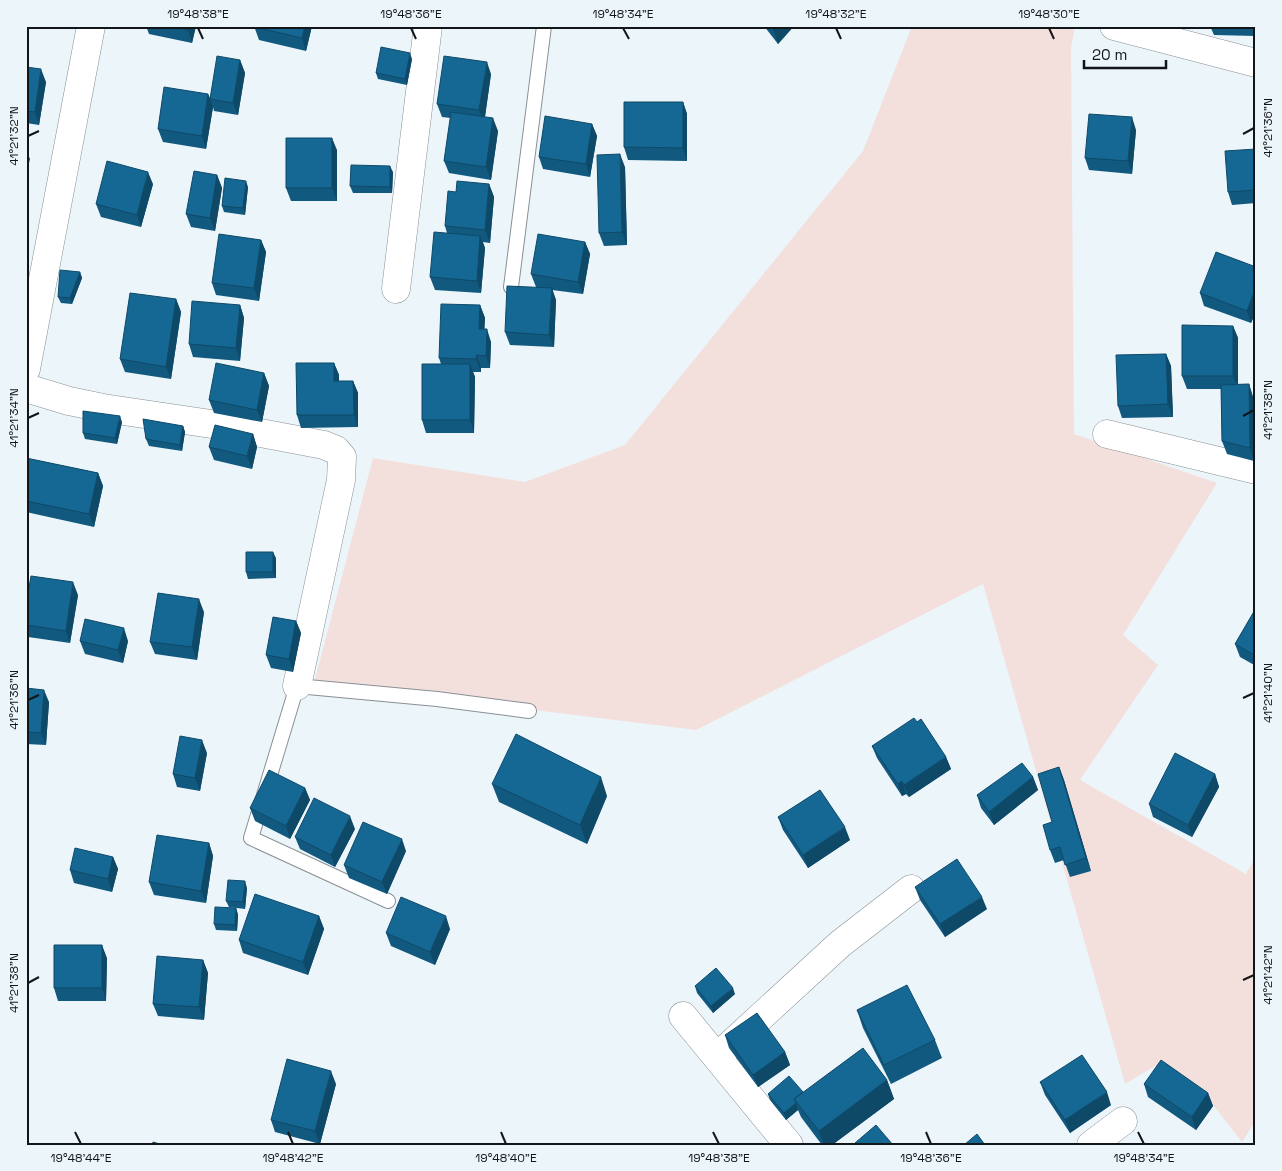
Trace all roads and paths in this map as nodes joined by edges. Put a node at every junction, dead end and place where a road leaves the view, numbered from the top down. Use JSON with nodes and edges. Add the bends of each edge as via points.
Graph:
{"nodes":[{"id":1,"x":91,"y":26,"type":"edge"},
{"id":2,"x":428,"y":26,"type":"edge"},
{"id":3,"x":544,"y":26,"type":"edge"},
{"id":4,"x":1114,"y":26,"type":"edge"},
{"id":5,"x":1256,"y":63,"type":"edge"},
{"id":6,"x":511,"y":287,"type":"edge"},
{"id":7,"x":396,"y":289,"type":"dead end"},
{"id":8,"x":26,"y":369,"type":"edge"},
{"id":9,"x":26,"y":388,"type":"edge"},
{"id":10,"x":1106,"y":434,"type":"dead end"},
{"id":11,"x":1256,"y":470,"type":"edge"},
{"id":12,"x":297,"y":686,"type":"junction"},
{"id":13,"x":529,"y":712,"type":"dead end"},
{"id":14,"x":911,"y":889,"type":"dead end"},
{"id":15,"x":388,"y":902,"type":"dead end"},
{"id":16,"x":683,"y":1016,"type":"dead end"},
{"id":17,"x":717,"y":1057,"type":"junction"},
{"id":18,"x":1123,"y":1121,"type":"dead end"},
{"id":19,"x":789,"y":1145,"type":"edge"},
{"id":20,"x":1091,"y":1145,"type":"edge"}],
"edges":[{"from":1,"to":8,"type":"street"},
{"from":2,"to":7,"type":"street"},
{"from":3,"to":6,"type":"lane"},
{"from":4,"to":5,"type":"street"},
{"from":9,"to":12,"type":"street","via":[[103,408],[218,424],[336,450],[342,457],[341,480]]},
{"from":10,"to":11,"type":"street"},
{"from":12,"to":13,"type":"lane","via":[[438,699]]},
{"from":12,"to":15,"type":"lane","via":[[251,838]]},
{"from":14,"to":17,"type":"street","via":[[840,944]]},
{"from":16,"to":17,"type":"street"},
{"from":17,"to":19,"type":"street"},
{"from":18,"to":20,"type":"street"}]}
